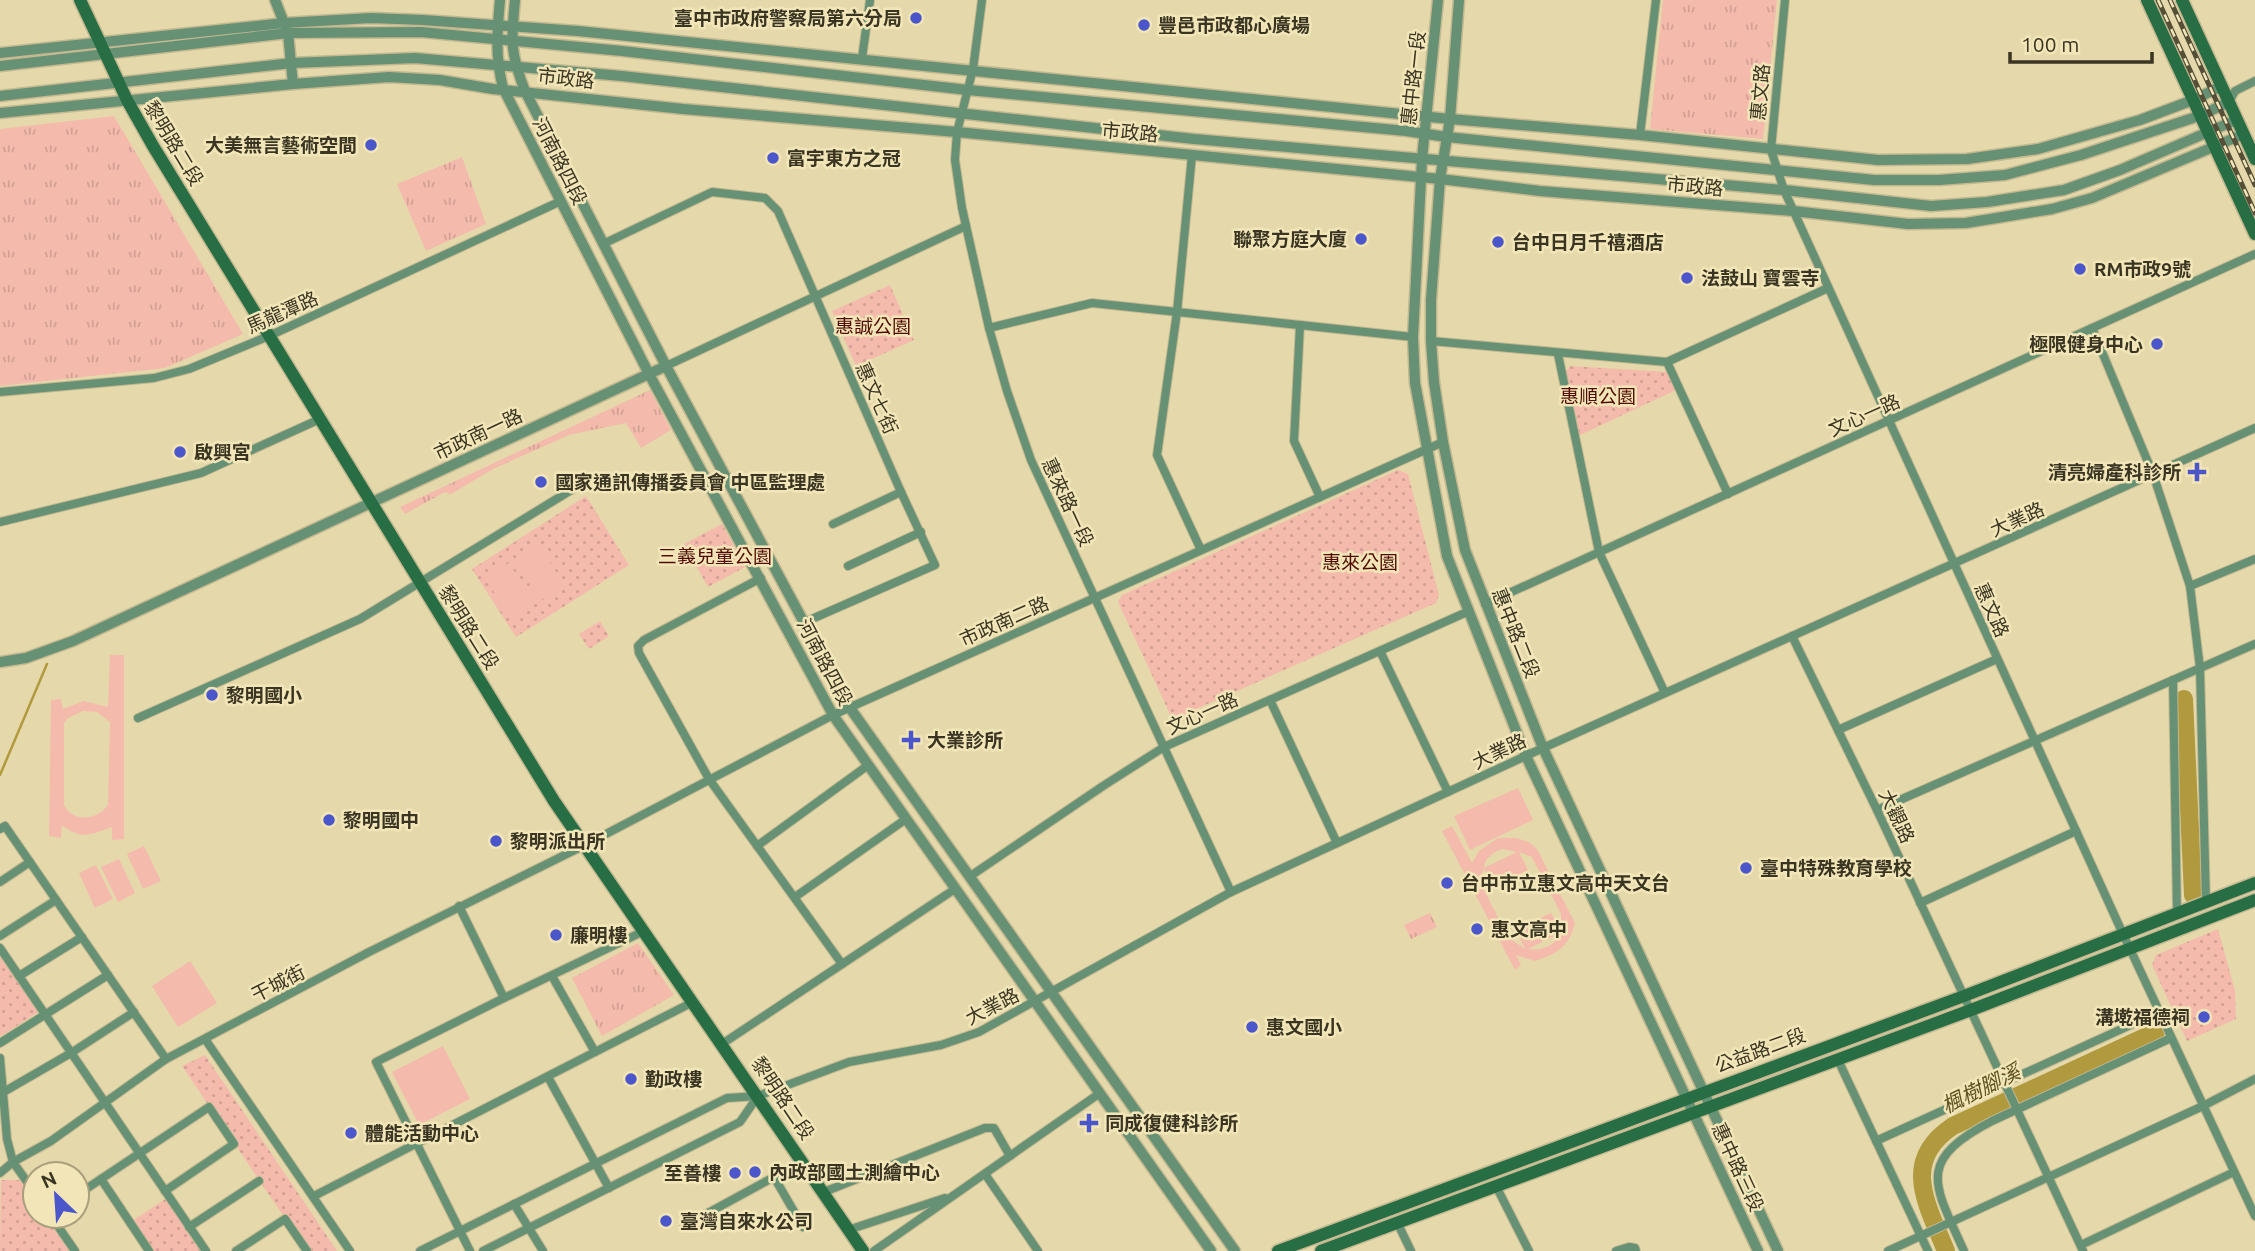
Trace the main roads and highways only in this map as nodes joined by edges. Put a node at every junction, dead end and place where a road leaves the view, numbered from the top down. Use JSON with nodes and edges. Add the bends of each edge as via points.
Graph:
{"nodes":[{"id":1,"x":80,"y":0,"type":"edge"},
{"id":2,"x":2147,"y":0,"type":"edge"},
{"id":3,"x":2182,"y":0,"type":"edge"},
{"id":4,"x":2255,"y":159,"type":"edge"},
{"id":5,"x":2255,"y":234,"type":"edge"},
{"id":6,"x":2255,"y":883,"type":"edge"},
{"id":7,"x":2255,"y":900,"type":"edge"},
{"id":8,"x":863,"y":1251,"type":"edge"},
{"id":9,"x":1278,"y":1251,"type":"edge"},
{"id":10,"x":1321,"y":1251,"type":"edge"}],
"edges":[{"from":1,"to":8,"type":"main road","name":"黎明路二段","via":[[127,100],[554,801]]},
{"from":2,"to":5,"type":"main road"},
{"from":3,"to":4,"type":"main road","via":[[2222,86],[2232,97],[2236,120]]},
{"from":6,"to":9,"type":"main road","name":"公益路二段"},
{"from":7,"to":10,"type":"main road","name":"公益路二段"}]}
